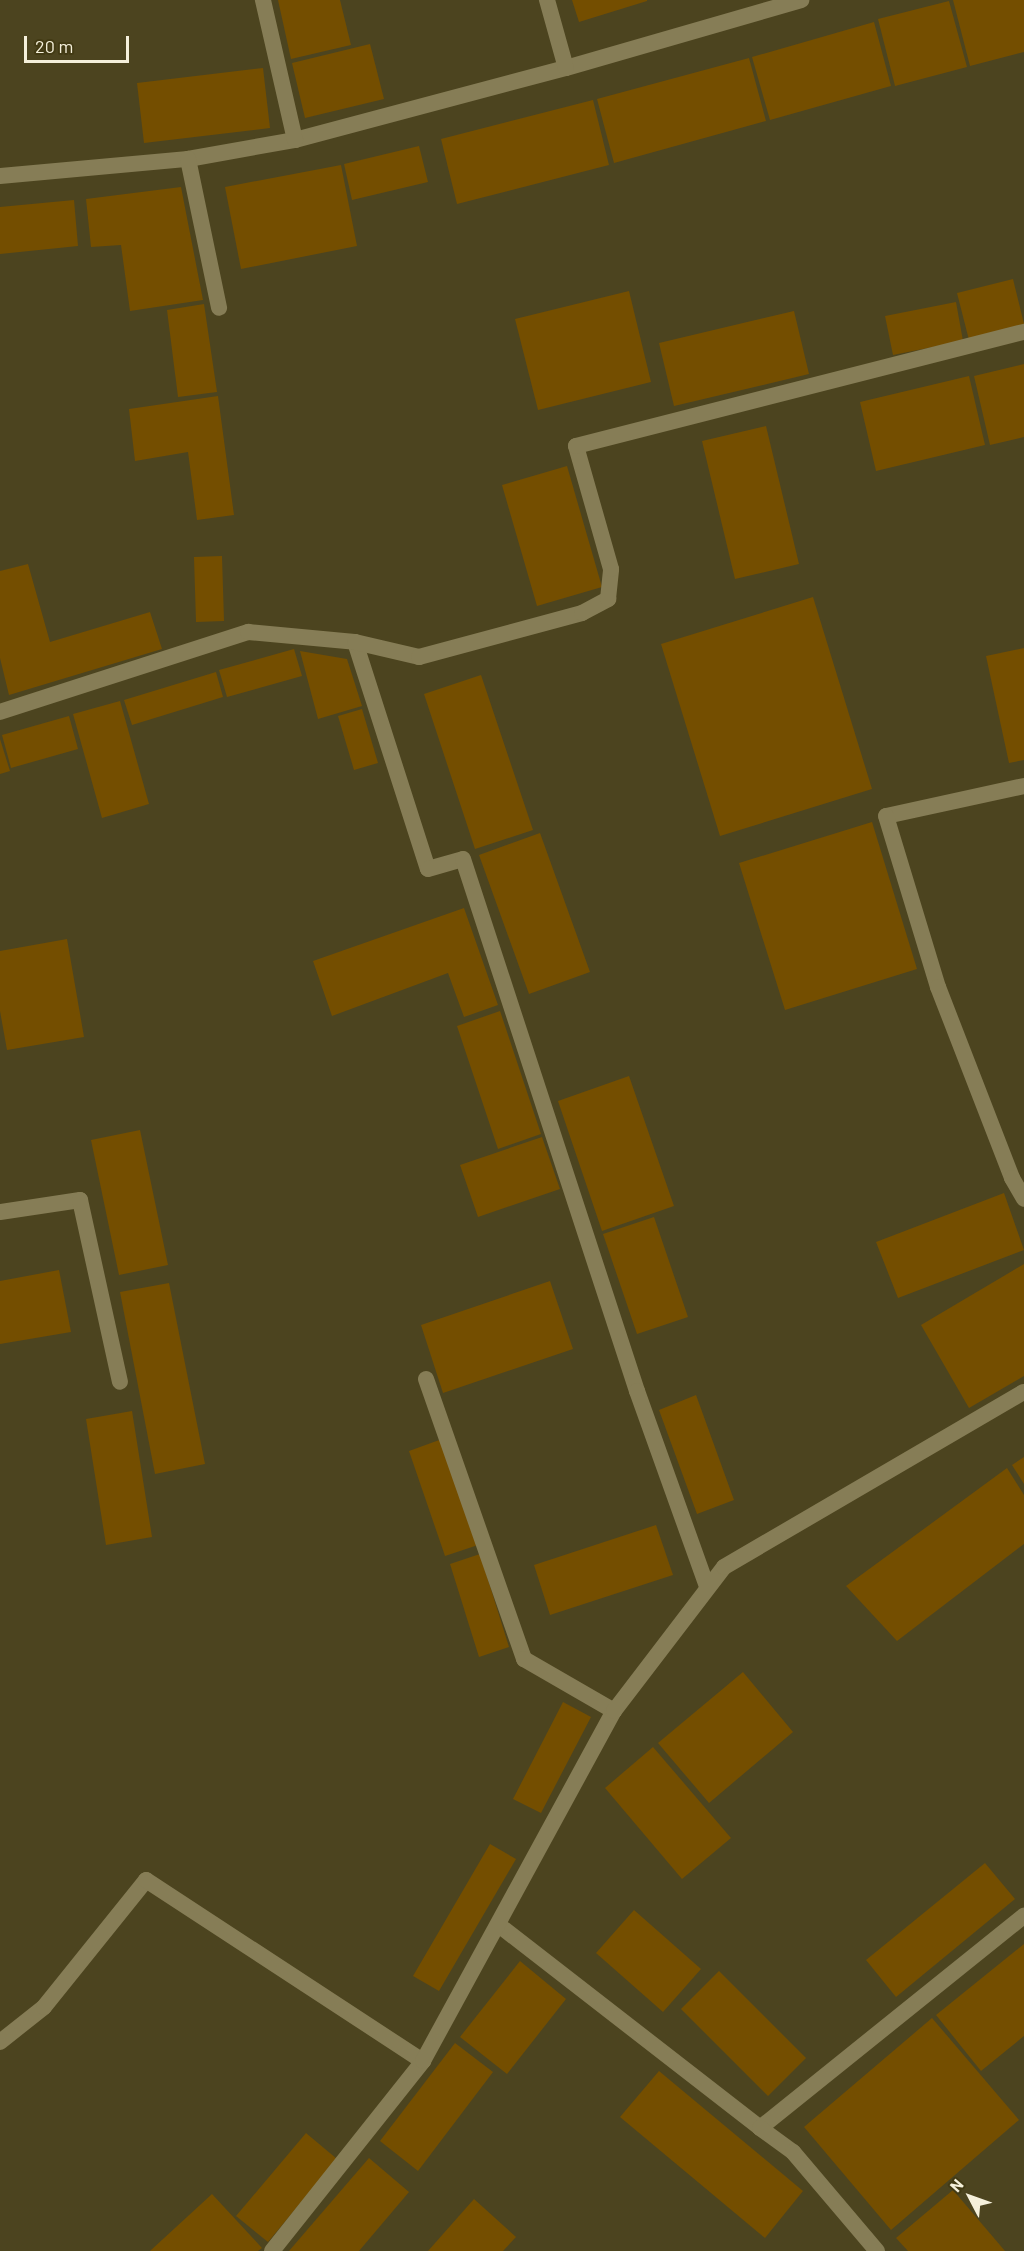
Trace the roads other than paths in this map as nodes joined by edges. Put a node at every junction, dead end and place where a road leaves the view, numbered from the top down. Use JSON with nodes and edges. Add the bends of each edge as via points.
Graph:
{"nodes":[{"id":1,"x":263,"y":0,"type":"edge"},
{"id":2,"x":547,"y":0,"type":"edge"},
{"id":3,"x":801,"y":0,"type":"edge"},
{"id":4,"x":566,"y":68,"type":"junction"},
{"id":5,"x":295,"y":140,"type":"junction"},
{"id":6,"x":188,"y":159,"type":"junction"},
{"id":7,"x":0,"y":176,"type":"edge"},
{"id":8,"x":219,"y":308,"type":"dead end"},
{"id":9,"x":1024,"y":332,"type":"edge"},
{"id":10,"x":355,"y":642,"type":"junction"},
{"id":11,"x":0,"y":712,"type":"edge"},
{"id":12,"x":1024,"y":786,"type":"edge"},
{"id":13,"x":1024,"y":1199,"type":"edge"},
{"id":14,"x":0,"y":1212,"type":"edge"},
{"id":15,"x":426,"y":1379,"type":"dead end"},
{"id":16,"x":120,"y":1382,"type":"dead end"},
{"id":17,"x":1024,"y":1392,"type":"edge"},
{"id":18,"x":707,"y":1587,"type":"junction"},
{"id":19,"x":614,"y":1711,"type":"junction"},
{"id":20,"x":1024,"y":1916,"type":"edge"},
{"id":21,"x":500,"y":1926,"type":"junction"},
{"id":22,"x":0,"y":2042,"type":"edge"},
{"id":23,"x":423,"y":2061,"type":"junction"},
{"id":24,"x":760,"y":2128,"type":"junction"},
{"id":25,"x":272,"y":2251,"type":"edge"},
{"id":26,"x":877,"y":2251,"type":"edge"}],
"edges":[{"from":1,"to":5,"type":"street"},
{"from":2,"to":4,"type":"street"},
{"from":3,"to":4,"type":"street"},
{"from":4,"to":5,"type":"street"},
{"from":5,"to":6,"type":"street"},
{"from":6,"to":7,"type":"street"},
{"from":6,"to":8,"type":"street"},
{"from":9,"to":10,"type":"street","via":[[576,446],[611,569],[608,599],[582,614],[419,657]]},
{"from":10,"to":11,"type":"street","via":[[248,632]]},
{"from":10,"to":18,"type":"street","via":[[428,869],[463,859],[637,1391]]},
{"from":12,"to":13,"type":"street","via":[[886,816],[938,987],[1012,1178]]},
{"from":14,"to":16,"type":"street","via":[[80,1200]]},
{"from":15,"to":19,"type":"street","via":[[524,1659]]},
{"from":17,"to":18,"type":"street","via":[[724,1567]]},
{"from":18,"to":19,"type":"street"},
{"from":19,"to":21,"type":"street"},
{"from":20,"to":24,"type":"street"},
{"from":21,"to":23,"type":"street"},
{"from":21,"to":24,"type":"street"},
{"from":22,"to":23,"type":"street","via":[[44,2007],[146,1880]]},
{"from":23,"to":25,"type":"street"},
{"from":24,"to":26,"type":"street","via":[[793,2152]]}]}
